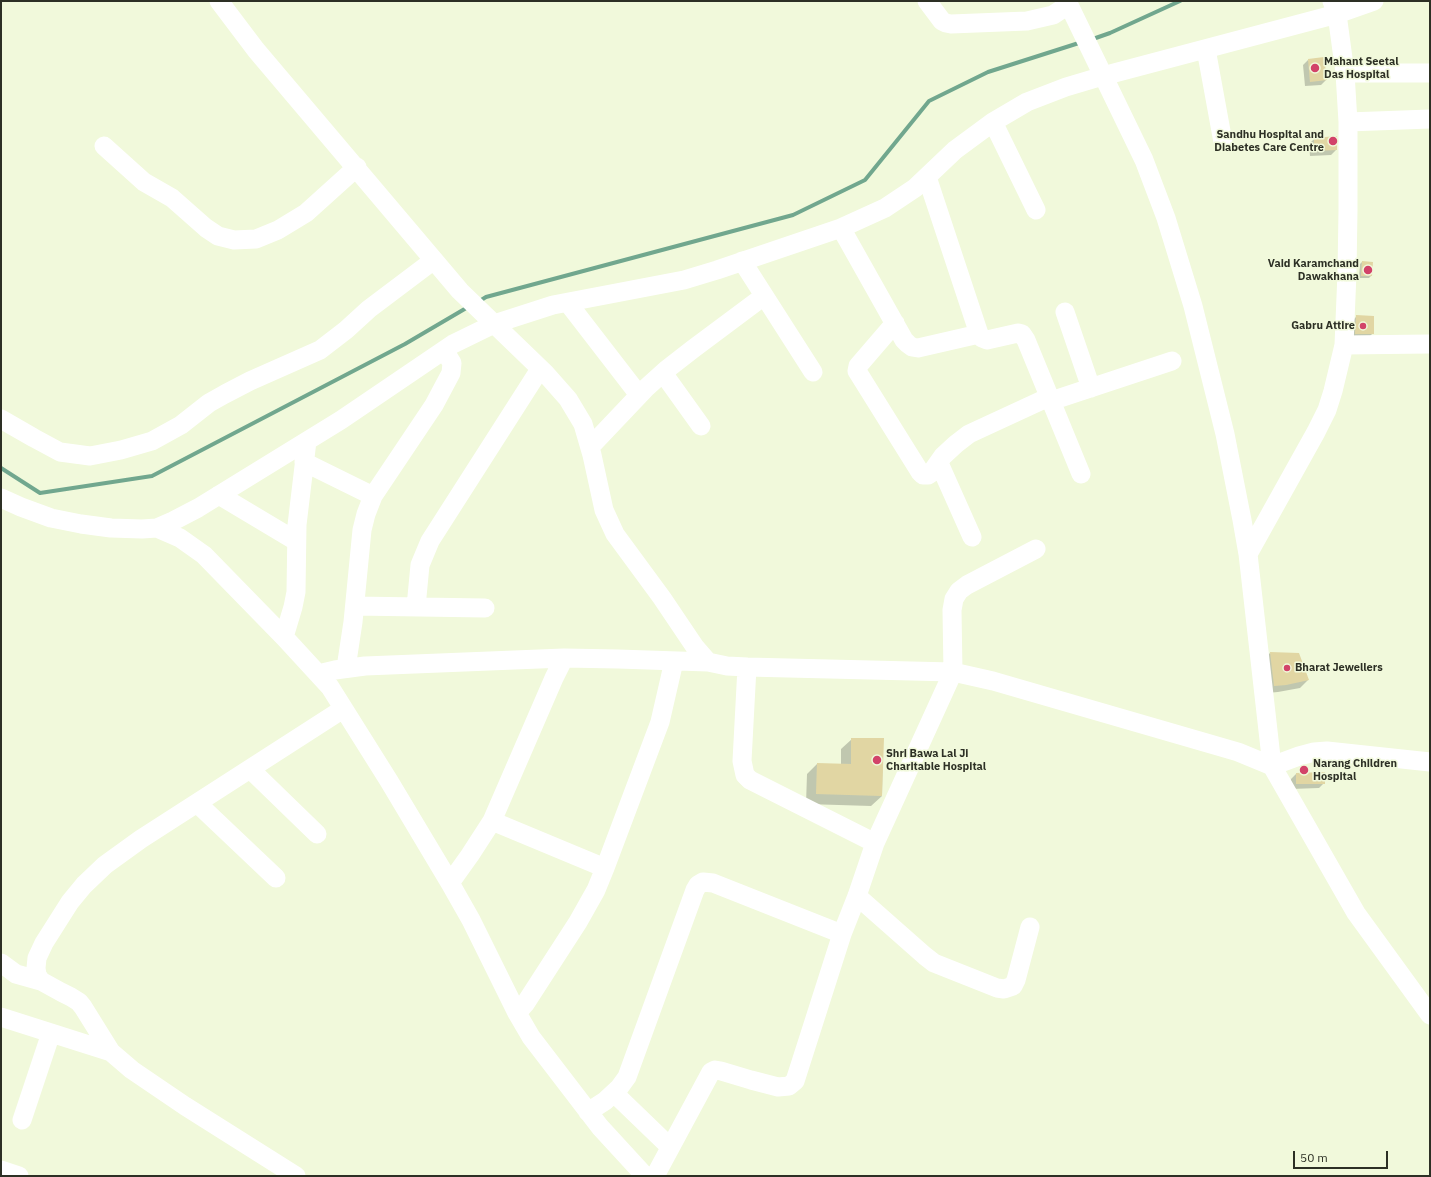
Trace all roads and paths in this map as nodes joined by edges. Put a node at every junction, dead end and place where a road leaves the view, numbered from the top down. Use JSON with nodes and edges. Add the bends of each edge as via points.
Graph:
{"nodes":[{"id":1,"x":219,"y":1,"type":"edge"},
{"id":2,"x":927,"y":1,"type":"edge"},
{"id":3,"x":1374,"y":1,"type":"edge"},
{"id":4,"x":1070,"y":8,"type":"edge"},
{"id":5,"x":1335,"y":8,"type":"edge"},
{"id":6,"x":1206,"y":49,"type":"junction"},
{"id":7,"x":1345,"y":73,"type":"junction"},
{"id":8,"x":1430,"y":73,"type":"edge"},
{"id":9,"x":1103,"y":76,"type":"junction"},
{"id":10,"x":1430,"y":119,"type":"edge"},
{"id":11,"x":993,"y":122,"type":"junction"},
{"id":12,"x":1348,"y":122,"type":"junction"},
{"id":13,"x":1223,"y":142,"type":"dead end"},
{"id":14,"x":104,"y":146,"type":"dead end"},
{"id":15,"x":357,"y":167,"type":"junction"},
{"id":16,"x":927,"y":177,"type":"junction"},
{"id":17,"x":1036,"y":210,"type":"dead end"},
{"id":18,"x":841,"y":228,"type":"junction"},
{"id":19,"x":434,"y":260,"type":"junction"},
{"id":20,"x":742,"y":261,"type":"junction"},
{"id":21,"x":764,"y":296,"type":"junction"},
{"id":22,"x":568,"y":302,"type":"junction"},
{"id":23,"x":1065,"y":312,"type":"dead end"},
{"id":24,"x":490,"y":320,"type":"junction"},
{"id":25,"x":895,"y":323,"type":"junction"},
{"id":26,"x":979,"y":334,"type":"junction"},
{"id":27,"x":1430,"y":344,"type":"edge"},
{"id":28,"x":1344,"y":345,"type":"junction"},
{"id":29,"x":444,"y":350,"type":"junction"},
{"id":30,"x":1172,"y":361,"type":"dead end"},
{"id":31,"x":540,"y":369,"type":"junction"},
{"id":32,"x":813,"y":372,"type":"dead end"},
{"id":33,"x":663,"y":373,"type":"junction"},
{"id":34,"x":1091,"y":388,"type":"junction"},
{"id":35,"x":639,"y":395,"type":"junction"},
{"id":36,"x":1050,"y":399,"type":"junction"},
{"id":37,"x":1,"y":419,"type":"edge"},
{"id":38,"x":701,"y":426,"type":"dead end"},
{"id":39,"x":308,"y":440,"type":"junction"},
{"id":40,"x":590,"y":447,"type":"junction"},
{"id":41,"x":304,"y":462,"type":"junction"},
{"id":42,"x":939,"y":463,"type":"junction"},
{"id":43,"x":1081,"y":474,"type":"dead end"},
{"id":44,"x":219,"y":495,"type":"junction"},
{"id":45,"x":373,"y":496,"type":"junction"},
{"id":46,"x":1,"y":498,"type":"edge"},
{"id":47,"x":157,"y":528,"type":"junction"},
{"id":48,"x":972,"y":537,"type":"dead end"},
{"id":49,"x":296,"y":542,"type":"junction"},
{"id":50,"x":1036,"y":550,"type":"dead end"},
{"id":51,"x":1248,"y":554,"type":"junction"},
{"id":52,"x":355,"y":606,"type":"junction"},
{"id":53,"x":416,"y":607,"type":"junction"},
{"id":54,"x":485,"y":608,"type":"dead end"},
{"id":55,"x":284,"y":637,"type":"junction"},
{"id":56,"x":564,"y":658,"type":"junction"},
{"id":57,"x":674,"y":661,"type":"junction"},
{"id":58,"x":708,"y":662,"type":"junction"},
{"id":59,"x":346,"y":668,"type":"junction"},
{"id":60,"x":746,"y":668,"type":"junction"},
{"id":61,"x":953,"y":672,"type":"junction"},
{"id":62,"x":318,"y":674,"type":"junction"},
{"id":63,"x":343,"y":709,"type":"junction"},
{"id":64,"x":1430,"y":762,"type":"edge"},
{"id":65,"x":1272,"y":766,"type":"junction"},
{"id":66,"x":250,"y":769,"type":"junction"},
{"id":67,"x":198,"y":804,"type":"junction"},
{"id":68,"x":492,"y":821,"type":"junction"},
{"id":69,"x":317,"y":834,"type":"dead end"},
{"id":70,"x":875,"y":842,"type":"junction"},
{"id":71,"x":605,"y":868,"type":"junction"},
{"id":72,"x":276,"y":878,"type":"dead end"},
{"id":73,"x":450,"y":883,"type":"junction"},
{"id":74,"x":857,"y":896,"type":"junction"},
{"id":75,"x":1030,"y":927,"type":"dead end"},
{"id":76,"x":842,"y":934,"type":"junction"},
{"id":77,"x":1,"y":963,"type":"edge"},
{"id":78,"x":41,"y":980,"type":"junction"},
{"id":79,"x":517,"y":1013,"type":"junction"},
{"id":80,"x":1430,"y":1016,"type":"edge"},
{"id":81,"x":1,"y":1017,"type":"edge"},
{"id":82,"x":51,"y":1033,"type":"junction"},
{"id":83,"x":112,"y":1052,"type":"junction"},
{"id":84,"x":614,"y":1093,"type":"junction"},
{"id":85,"x":588,"y":1112,"type":"junction"},
{"id":86,"x":22,"y":1120,"type":"dead end"},
{"id":87,"x":670,"y":1147,"type":"junction"},
{"id":88,"x":1,"y":1170,"type":"edge"},
{"id":89,"x":19,"y":1176,"type":"edge"},
{"id":90,"x":296,"y":1176,"type":"edge"},
{"id":91,"x":644,"y":1176,"type":"edge"},
{"id":92,"x":656,"y":1176,"type":"edge"}],
"edges":[{"from":1,"to":15,"type":"street","via":[[256,50]]},
{"from":2,"to":4,"type":"street","via":[[942,21],[952,24],[1027,21]]},
{"from":3,"to":5,"type":"street"},
{"from":4,"to":9,"type":"street"},
{"from":5,"to":6,"type":"street"},
{"from":5,"to":7,"type":"street"},
{"from":6,"to":9,"type":"street"},
{"from":6,"to":13,"type":"street"},
{"from":7,"to":8,"type":"street"},
{"from":7,"to":12,"type":"street"},
{"from":9,"to":11,"type":"street","via":[[1027,102]]},
{"from":9,"to":51,"type":"street","via":[[1144,160],[1166,218],[1191,299],[1225,434]]},
{"from":10,"to":12,"type":"street"},
{"from":11,"to":16,"type":"street","via":[[955,150]]},
{"from":11,"to":17,"type":"street"},
{"from":12,"to":28,"type":"street"},
{"from":14,"to":15,"type":"street","via":[[144,182],[172,198],[206,228],[218,236],[234,240],[256,239],[278,230],[306,213]]},
{"from":15,"to":19,"type":"street"},
{"from":16,"to":18,"type":"street","via":[[885,208]]},
{"from":16,"to":26,"type":"street"},
{"from":18,"to":20,"type":"street"},
{"from":18,"to":25,"type":"street"},
{"from":19,"to":24,"type":"street","via":[[460,291]]},
{"from":19,"to":37,"type":"street","via":[[320,350],[225,394],[181,425],[152,441],[90,456],[60,452]]},
{"from":20,"to":21,"type":"street"},
{"from":20,"to":22,"type":"street","via":[[684,280]]},
{"from":21,"to":32,"type":"street"},
{"from":21,"to":33,"type":"street"},
{"from":22,"to":24,"type":"street"},
{"from":22,"to":35,"type":"street"},
{"from":23,"to":34,"type":"street"},
{"from":24,"to":29,"type":"street"},
{"from":24,"to":31,"type":"street"},
{"from":25,"to":26,"type":"street","via":[[904,340],[912,347],[918,348]]},
{"from":25,"to":42,"type":"street","via":[[858,366],[857,371],[920,472],[928,475]]},
{"from":26,"to":36,"type":"street","via":[[986,340],[1022,334]]},
{"from":27,"to":28,"type":"street"},
{"from":28,"to":51,"type":"street","via":[[1327,410]]},
{"from":29,"to":39,"type":"street"},
{"from":29,"to":45,"type":"street","via":[[452,363],[451,373],[434,405]]},
{"from":30,"to":34,"type":"street"},
{"from":31,"to":40,"type":"street","via":[[568,399],[583,424]]},
{"from":31,"to":53,"type":"street","via":[[430,541],[420,566]]},
{"from":33,"to":35,"type":"street"},
{"from":33,"to":38,"type":"street"},
{"from":34,"to":36,"type":"street"},
{"from":35,"to":40,"type":"street"},
{"from":36,"to":42,"type":"street","via":[[968,434]]},
{"from":36,"to":43,"type":"street"},
{"from":39,"to":41,"type":"street"},
{"from":39,"to":44,"type":"street"},
{"from":40,"to":58,"type":"street","via":[[604,510],[615,534]]},
{"from":41,"to":45,"type":"street"},
{"from":41,"to":49,"type":"street"},
{"from":42,"to":48,"type":"street"},
{"from":44,"to":47,"type":"street","via":[[173,522]]},
{"from":44,"to":49,"type":"street"},
{"from":45,"to":52,"type":"street","via":[[362,530]]},
{"from":46,"to":47,"type":"street","via":[[51,518],[82,524],[142,530]]},
{"from":47,"to":55,"type":"street","via":[[180,538],[204,555]]},
{"from":49,"to":55,"type":"street","via":[[296,592]]},
{"from":50,"to":61,"type":"street","via":[[959,591],[952,610]]},
{"from":51,"to":65,"type":"street"},
{"from":52,"to":53,"type":"street"},
{"from":52,"to":59,"type":"street"},
{"from":53,"to":54,"type":"street"},
{"from":55,"to":62,"type":"street"},
{"from":56,"to":57,"type":"street"},
{"from":56,"to":59,"type":"street"},
{"from":56,"to":68,"type":"street"},
{"from":57,"to":58,"type":"street"},
{"from":57,"to":71,"type":"street","via":[[660,722]]},
{"from":58,"to":60,"type":"street"},
{"from":59,"to":62,"type":"street"},
{"from":60,"to":61,"type":"street"},
{"from":60,"to":70,"type":"street","via":[[742,761],[744,775]]},
{"from":61,"to":65,"type":"street","via":[[993,680],[1238,752]]},
{"from":61,"to":70,"type":"street"},
{"from":62,"to":63,"type":"street"},
{"from":63,"to":66,"type":"street"},
{"from":63,"to":73,"type":"street"},
{"from":64,"to":65,"type":"street","via":[[1327,751],[1299,756]]},
{"from":65,"to":80,"type":"street","via":[[1356,913]]},
{"from":66,"to":67,"type":"street"},
{"from":66,"to":69,"type":"street"},
{"from":67,"to":72,"type":"street"},
{"from":67,"to":78,"type":"street","via":[[122,852],[84,885],[57,922],[37,958],[37,976]]},
{"from":68,"to":71,"type":"street"},
{"from":68,"to":73,"type":"street"},
{"from":70,"to":74,"type":"street"},
{"from":71,"to":79,"type":"street","via":[[578,922]]},
{"from":73,"to":79,"type":"street","via":[[472,920]]},
{"from":74,"to":75,"type":"street","via":[[934,963],[1004,989],[1013,986],[1016,980]]},
{"from":74,"to":76,"type":"street"},
{"from":76,"to":84,"type":"street","via":[[713,883],[703,882],[698,885],[627,1077]]},
{"from":76,"to":87,"type":"street","via":[[795,1081],[789,1086],[778,1087],[721,1071],[711,1072]]},
{"from":77,"to":78,"type":"street","via":[[16,974]]},
{"from":78,"to":83,"type":"street","via":[[79,1002]]},
{"from":79,"to":85,"type":"street","via":[[531,1037]]},
{"from":81,"to":82,"type":"street"},
{"from":82,"to":83,"type":"street"},
{"from":82,"to":86,"type":"street"},
{"from":83,"to":90,"type":"street","via":[[132,1070]]},
{"from":84,"to":85,"type":"street"},
{"from":84,"to":87,"type":"street"},
{"from":85,"to":91,"type":"street"},
{"from":87,"to":92,"type":"street"},
{"from":88,"to":89,"type":"street"}]}
